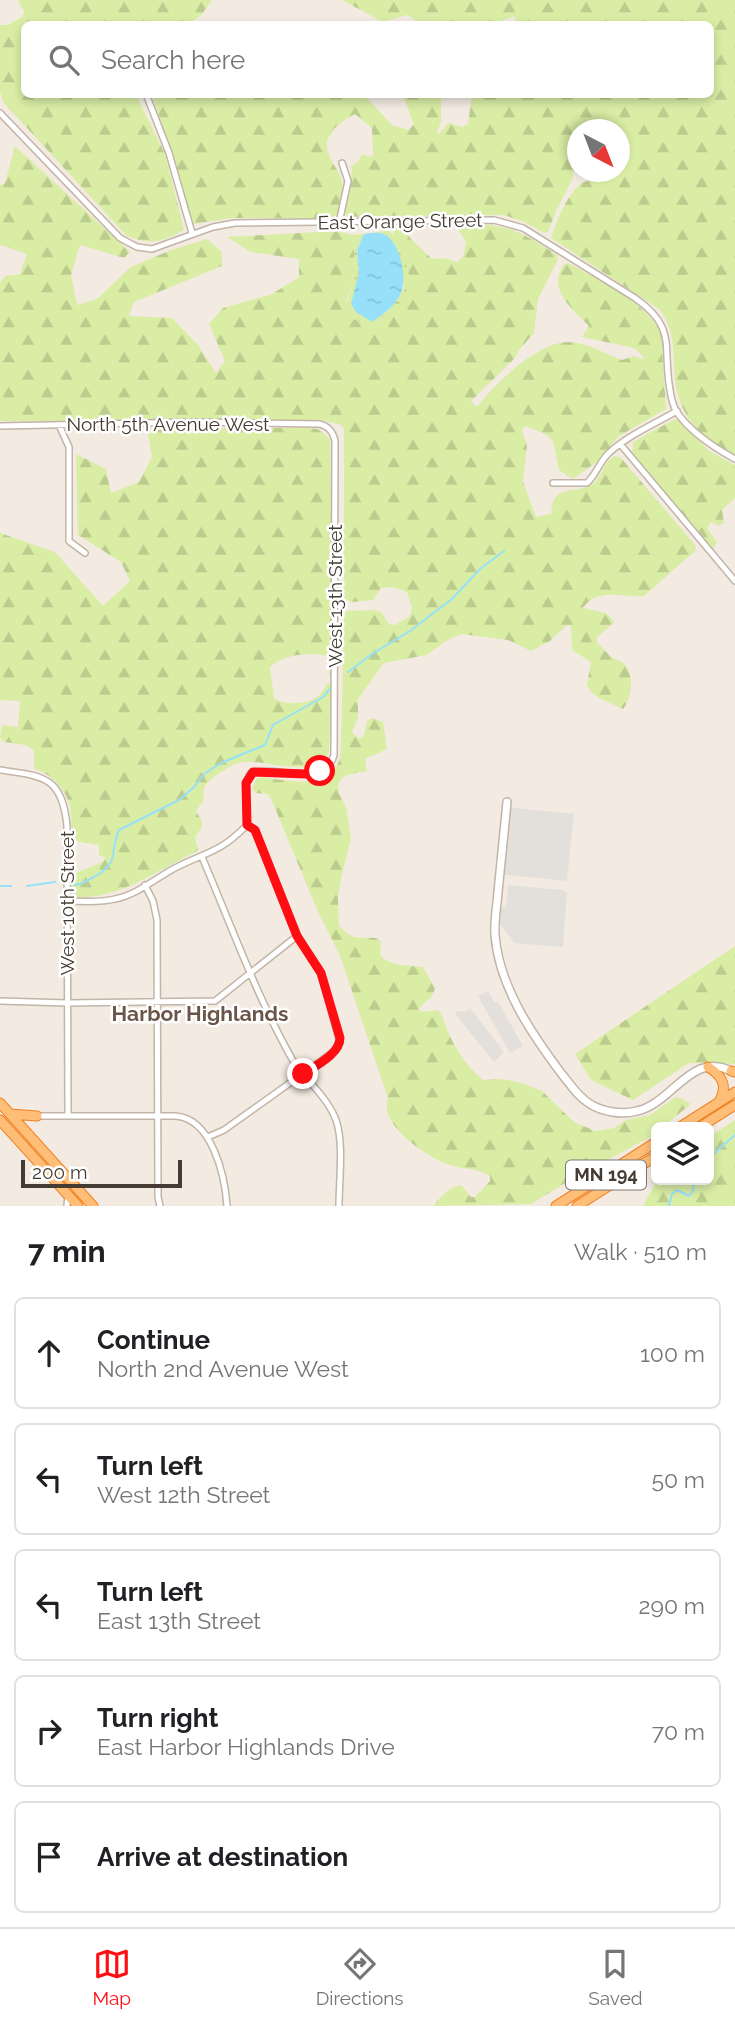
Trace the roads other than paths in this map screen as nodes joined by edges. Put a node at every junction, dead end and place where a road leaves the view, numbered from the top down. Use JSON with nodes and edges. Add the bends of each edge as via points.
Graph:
{"nodes":[{"id":1,"x":148,"y":98,"type":"edge"},
{"id":2,"x":0,"y":113,"type":"edge"},
{"id":3,"x":342,"y":163,"type":"dead end"},
{"id":4,"x":339,"y":223,"type":"junction"},
{"id":5,"x":192,"y":233,"type":"junction"},
{"id":6,"x":677,"y":411,"type":"junction"},
{"id":7,"x":59,"y":425,"type":"junction"},
{"id":8,"x":0,"y":426,"type":"edge"},
{"id":9,"x":332,"y":432,"type":"joint"},
{"id":10,"x":621,"y":445,"type":"junction"},
{"id":11,"x":735,"y":459,"type":"edge"},
{"id":12,"x":552,"y":484,"type":"dead end"},
{"id":13,"x":85,"y":553,"type":"dead end"},
{"id":14,"x":735,"y":581,"type":"edge"},
{"id":15,"x":0,"y":770,"type":"edge"},
{"id":16,"x":507,"y":802,"type":"dead end"},
{"id":17,"x":247,"y":825,"type":"junction"},
{"id":18,"x":202,"y":857,"type":"junction"},
{"id":19,"x":145,"y":885,"type":"junction"},
{"id":20,"x":66,"y":901,"type":"junction"},
{"id":21,"x":297,"y":936,"type":"junction"},
{"id":22,"x":250,"y":973,"type":"junction"},
{"id":23,"x":0,"y":1001,"type":"edge"},
{"id":24,"x":157,"y":1001,"type":"junction"},
{"id":25,"x":67,"y":1003,"type":"junction"},
{"id":26,"x":708,"y":1067,"type":"junction"},
{"id":27,"x":734,"y":1072,"type":"edge"},
{"id":28,"x":303,"y":1074,"type":"junction"},
{"id":29,"x":735,"y":1092,"type":"edge"},
{"id":30,"x":0,"y":1103,"type":"edge"},
{"id":31,"x":718,"y":1103,"type":"junction"},
{"id":32,"x":735,"y":1105,"type":"edge"},
{"id":33,"x":10,"y":1114,"type":"junction"},
{"id":34,"x":37,"y":1116,"type":"joint"},
{"id":35,"x":68,"y":1116,"type":"junction"},
{"id":36,"x":158,"y":1116,"type":"junction"},
{"id":37,"x":0,"y":1120,"type":"edge"},
{"id":38,"x":688,"y":1122,"type":"edge"},
{"id":39,"x":708,"y":1122,"type":"edge"},
{"id":40,"x":208,"y":1137,"type":"junction"},
{"id":41,"x":651,"y":1145,"type":"edge"},
{"id":42,"x":651,"y":1159,"type":"edge"},
{"id":43,"x":75,"y":1186,"type":"junction"},
{"id":44,"x":72,"y":1202,"type":"edge"},
{"id":45,"x":93,"y":1206,"type":"edge"},
{"id":46,"x":99,"y":1206,"type":"edge"},
{"id":47,"x":160,"y":1206,"type":"edge"},
{"id":48,"x":226,"y":1206,"type":"edge"},
{"id":49,"x":339,"y":1206,"type":"edge"},
{"id":50,"x":556,"y":1206,"type":"edge"},
{"id":51,"x":578,"y":1206,"type":"edge"}],
"edges":[{"from":1,"to":5,"type":"street"},
{"from":2,"to":5,"type":"street","name":"East Orange Street","via":[[128,243],[152,249]]},
{"from":3,"to":4,"type":"street","via":[[348,181]]},
{"from":4,"to":5,"type":"street","name":"East Orange Street","via":[[234,223]]},
{"from":4,"to":6,"type":"street","name":"East Orange Street","via":[[494,220],[523,228],[635,298],[658,318],[668,342],[668,376]]},
{"from":6,"to":10,"type":"street"},
{"from":6,"to":11,"type":"street","name":"East Orange Street","via":[[708,444]]},
{"from":7,"to":8,"type":"street","name":"North 5th Avenue West"},
{"from":7,"to":9,"type":"street","name":"North 5th Avenue West","via":[[320,424]]},
{"from":7,"to":13,"type":"street","via":[[69,447],[69,541]]},
{"from":9,"to":17,"type":"street","name":"West 13th Street","via":[[336,706],[332,761],[314,773],[253,772],[246,783]]},
{"from":10,"to":12,"type":"street","via":[[609,452],[587,483]]},
{"from":10,"to":14,"type":"street"},
{"from":15,"to":20,"type":"street","name":"West 10th Street","via":[[39,776],[58,790],[65,804]]},
{"from":16,"to":26,"type":"street","via":[[494,932],[497,954],[511,995],[544,1051],[590,1104],[620,1113],[647,1108],[691,1073]]},
{"from":17,"to":18,"type":"street","via":[[225,845]]},
{"from":17,"to":21,"type":"street","via":[[255,830]]},
{"from":18,"to":19,"type":"street"},
{"from":18,"to":22,"type":"street"},
{"from":19,"to":20,"type":"street","via":[[114,900]]},
{"from":19,"to":24,"type":"street","via":[[157,920]]},
{"from":20,"to":25,"type":"street","name":"West 10th Street"},
{"from":21,"to":22,"type":"street"},
{"from":21,"to":28,"type":"street","via":[[321,973],[340,1043]]},
{"from":22,"to":24,"type":"street","via":[[215,1001]]},
{"from":22,"to":28,"type":"street"},
{"from":23,"to":25,"type":"street"},
{"from":24,"to":25,"type":"street"},
{"from":24,"to":36,"type":"street"},
{"from":25,"to":35,"type":"street","name":"West 10th Street"},
{"from":26,"to":27,"type":"street"},
{"from":26,"to":31,"type":"highway","via":[[720,1074],[724,1083]]},
{"from":28,"to":40,"type":"street"},
{"from":28,"to":49,"type":"street","via":[[337,1125]]},
{"from":29,"to":31,"type":"highway"},
{"from":30,"to":33,"type":"highway"},
{"from":31,"to":38,"type":"highway"},
{"from":32,"to":39,"type":"highway"},
{"from":33,"to":34,"type":"highway"},
{"from":33,"to":43,"type":"highway"},
{"from":34,"to":35,"type":"street"},
{"from":35,"to":36,"type":"street"},
{"from":36,"to":40,"type":"street","via":[[184,1117]]},
{"from":36,"to":47,"type":"street"},
{"from":37,"to":44,"type":"highway"},
{"from":40,"to":48,"type":"street","via":[[223,1179]]},
{"from":41,"to":50,"type":"highway","number":"MN 194"},
{"from":42,"to":51,"type":"highway","number":"MN 194"},
{"from":43,"to":45,"type":"highway"},
{"from":43,"to":46,"type":"highway"}]}
